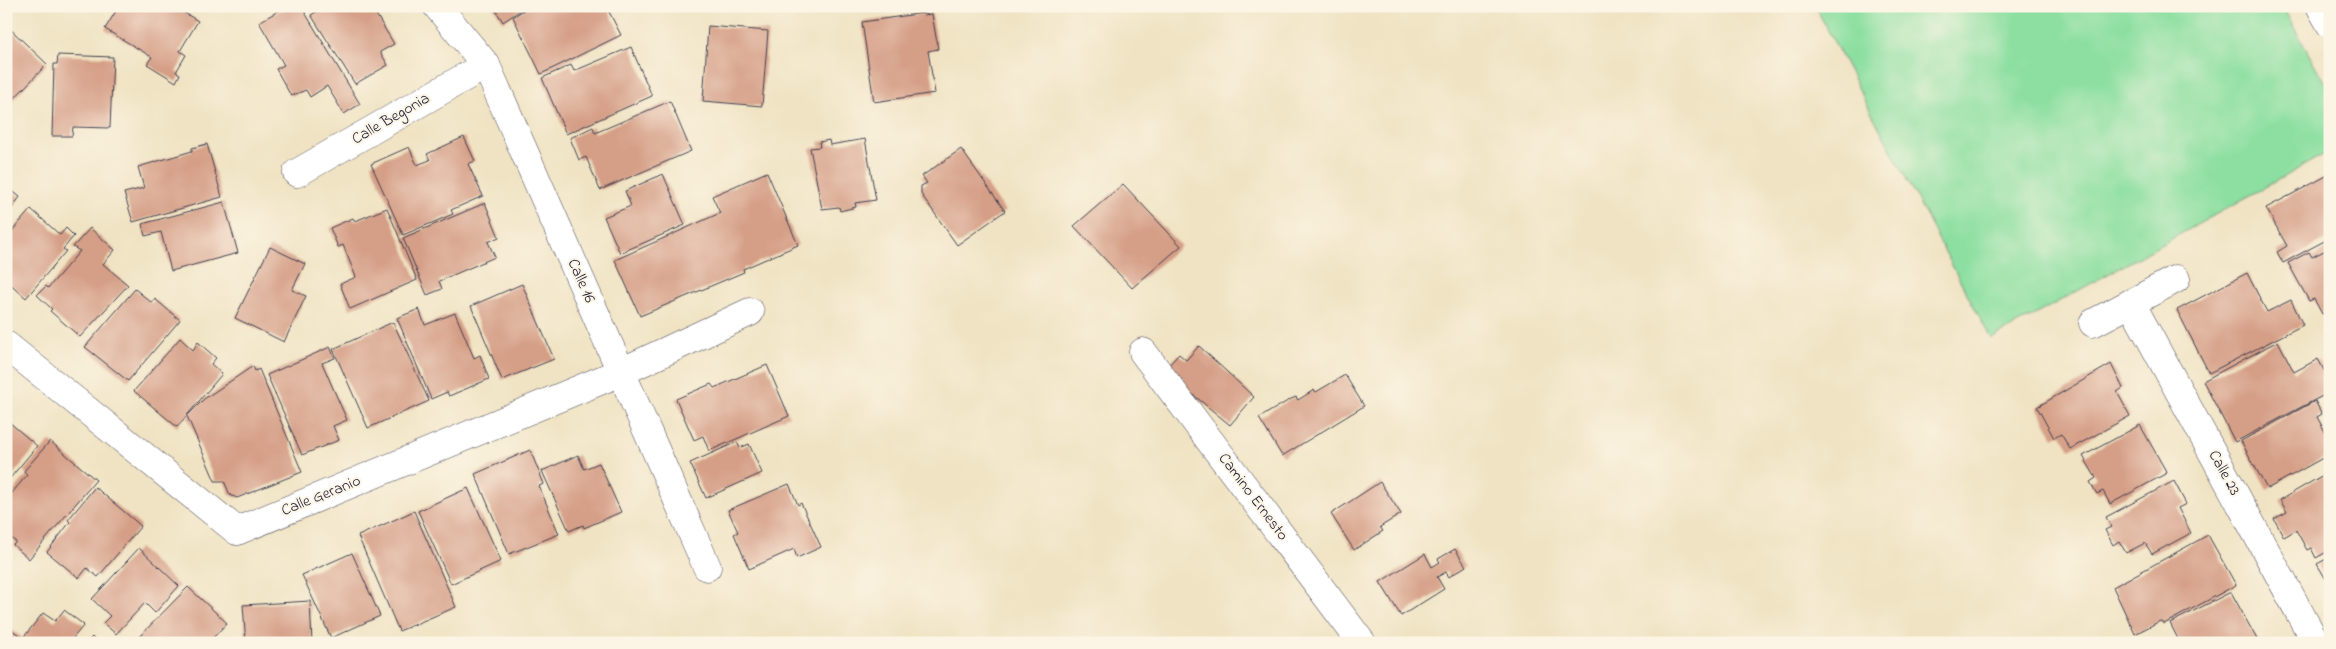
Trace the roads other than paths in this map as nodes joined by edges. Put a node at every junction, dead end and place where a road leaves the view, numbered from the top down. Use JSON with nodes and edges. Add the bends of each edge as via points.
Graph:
{"nodes":[{"id":1,"x":437,"y":6,"type":"edge"},
{"id":2,"x":2320,"y":6,"type":"edge"},
{"id":3,"x":2330,"y":24,"type":"edge"},
{"id":4,"x":486,"y":65,"type":"junction"},
{"id":5,"x":297,"y":173,"type":"dead end"},
{"id":6,"x":2176,"y":280,"type":"dead end"},
{"id":7,"x":2131,"y":303,"type":"junction"},
{"id":8,"x":750,"y":312,"type":"dead end"},
{"id":9,"x":2093,"y":323,"type":"dead end"},
{"id":10,"x":6,"y":345,"type":"edge"},
{"id":11,"x":1143,"y":352,"type":"dead end"},
{"id":12,"x":621,"y":372,"type":"junction"},
{"id":13,"x":707,"y":567,"type":"dead end"},
{"id":14,"x":1362,"y":643,"type":"edge"},
{"id":15,"x":2316,"y":643,"type":"edge"}],
"edges":[{"from":1,"to":4,"type":"street","name":"Calle 16"},
{"from":2,"to":3,"type":"street"},
{"from":4,"to":5,"type":"street","name":"Calle Begonia"},
{"from":4,"to":12,"type":"street","name":"Calle 16"},
{"from":6,"to":7,"type":"street"},
{"from":7,"to":9,"type":"street"},
{"from":7,"to":15,"type":"street","name":"Calle 23"},
{"from":8,"to":12,"type":"street","name":"Calle Geranio"},
{"from":10,"to":12,"type":"street","name":"Calle Geranio","via":[[237,531]]},
{"from":11,"to":14,"type":"street","name":"Camino Ernesto"},
{"from":12,"to":13,"type":"street","name":"Calle 16"}]}
